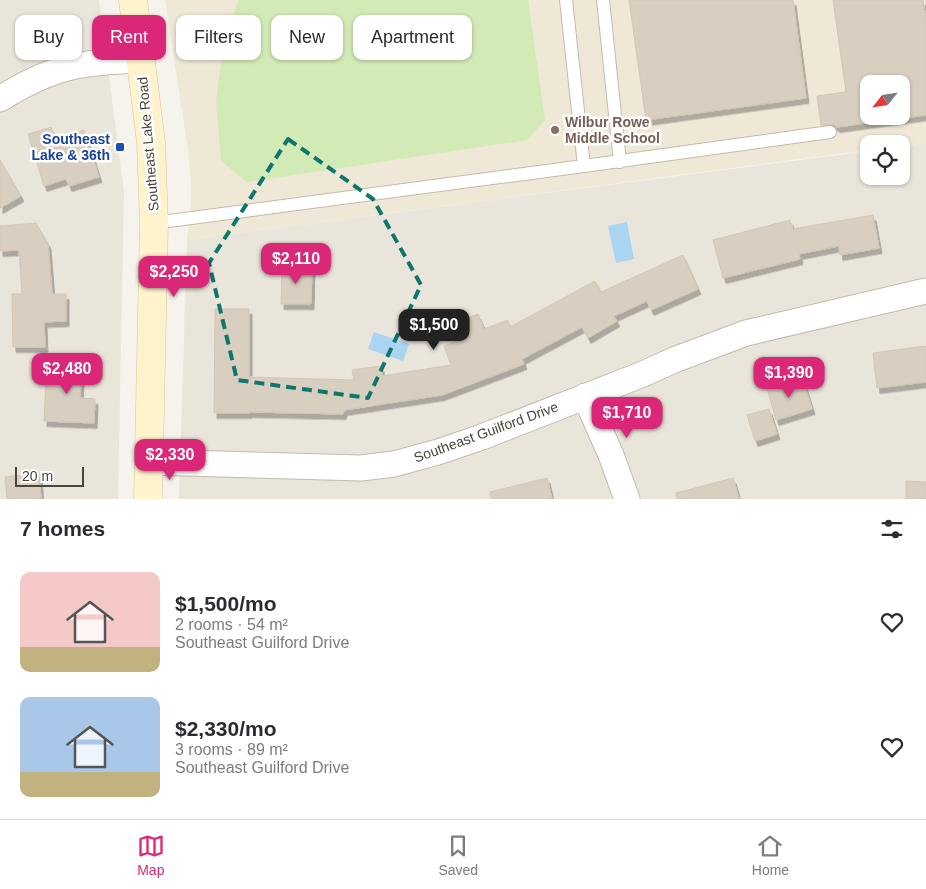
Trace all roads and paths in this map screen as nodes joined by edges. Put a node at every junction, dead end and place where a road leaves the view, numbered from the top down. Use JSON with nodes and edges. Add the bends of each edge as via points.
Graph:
{"nodes":[{"id":1,"x":132,"y":0,"type":"edge"},
{"id":2,"x":566,"y":0,"type":"edge"},
{"id":3,"x":603,"y":0,"type":"edge"},
{"id":4,"x":134,"y":15,"type":"edge"},
{"id":5,"x":140,"y":60,"type":"joint"},
{"id":6,"x":0,"y":99,"type":"edge"},
{"id":7,"x":830,"y":132,"type":"dead end"},
{"id":8,"x":620,"y":162,"type":"junction"},
{"id":9,"x":584,"y":166,"type":"junction"},
{"id":10,"x":154,"y":223,"type":"junction"},
{"id":11,"x":926,"y":291,"type":"edge"},
{"id":12,"x":585,"y":396,"type":"junction"},
{"id":13,"x":149,"y":462,"type":"junction"},
{"id":14,"x":148,"y":499,"type":"edge"},
{"id":15,"x":627,"y":499,"type":"edge"}],
"edges":[{"from":1,"to":4,"type":"main road","name":"Southeast Lake Road"},
{"from":2,"to":9,"type":"lane"},
{"from":3,"to":8,"type":"lane"},
{"from":5,"to":6,"type":"street","via":[[69,67],[22,85]]},
{"from":5,"to":10,"type":"main road","name":"Southeast Lake Road","via":[[151,142]]},
{"from":7,"to":8,"type":"lane"},
{"from":8,"to":9,"type":"lane"},
{"from":9,"to":10,"type":"lane"},
{"from":10,"to":13,"type":"main road","name":"Southeast Lake Road"},
{"from":11,"to":12,"type":"street","name":"Southeast Guilford Drive","via":[[746,333]]},
{"from":12,"to":13,"type":"street","name":"Southeast Guilford Drive","via":[[482,437],[394,464],[361,468]]},
{"from":12,"to":15,"type":"street","via":[[612,455]]},
{"from":13,"to":14,"type":"main road","name":"Southeast Lake Road"}]}
